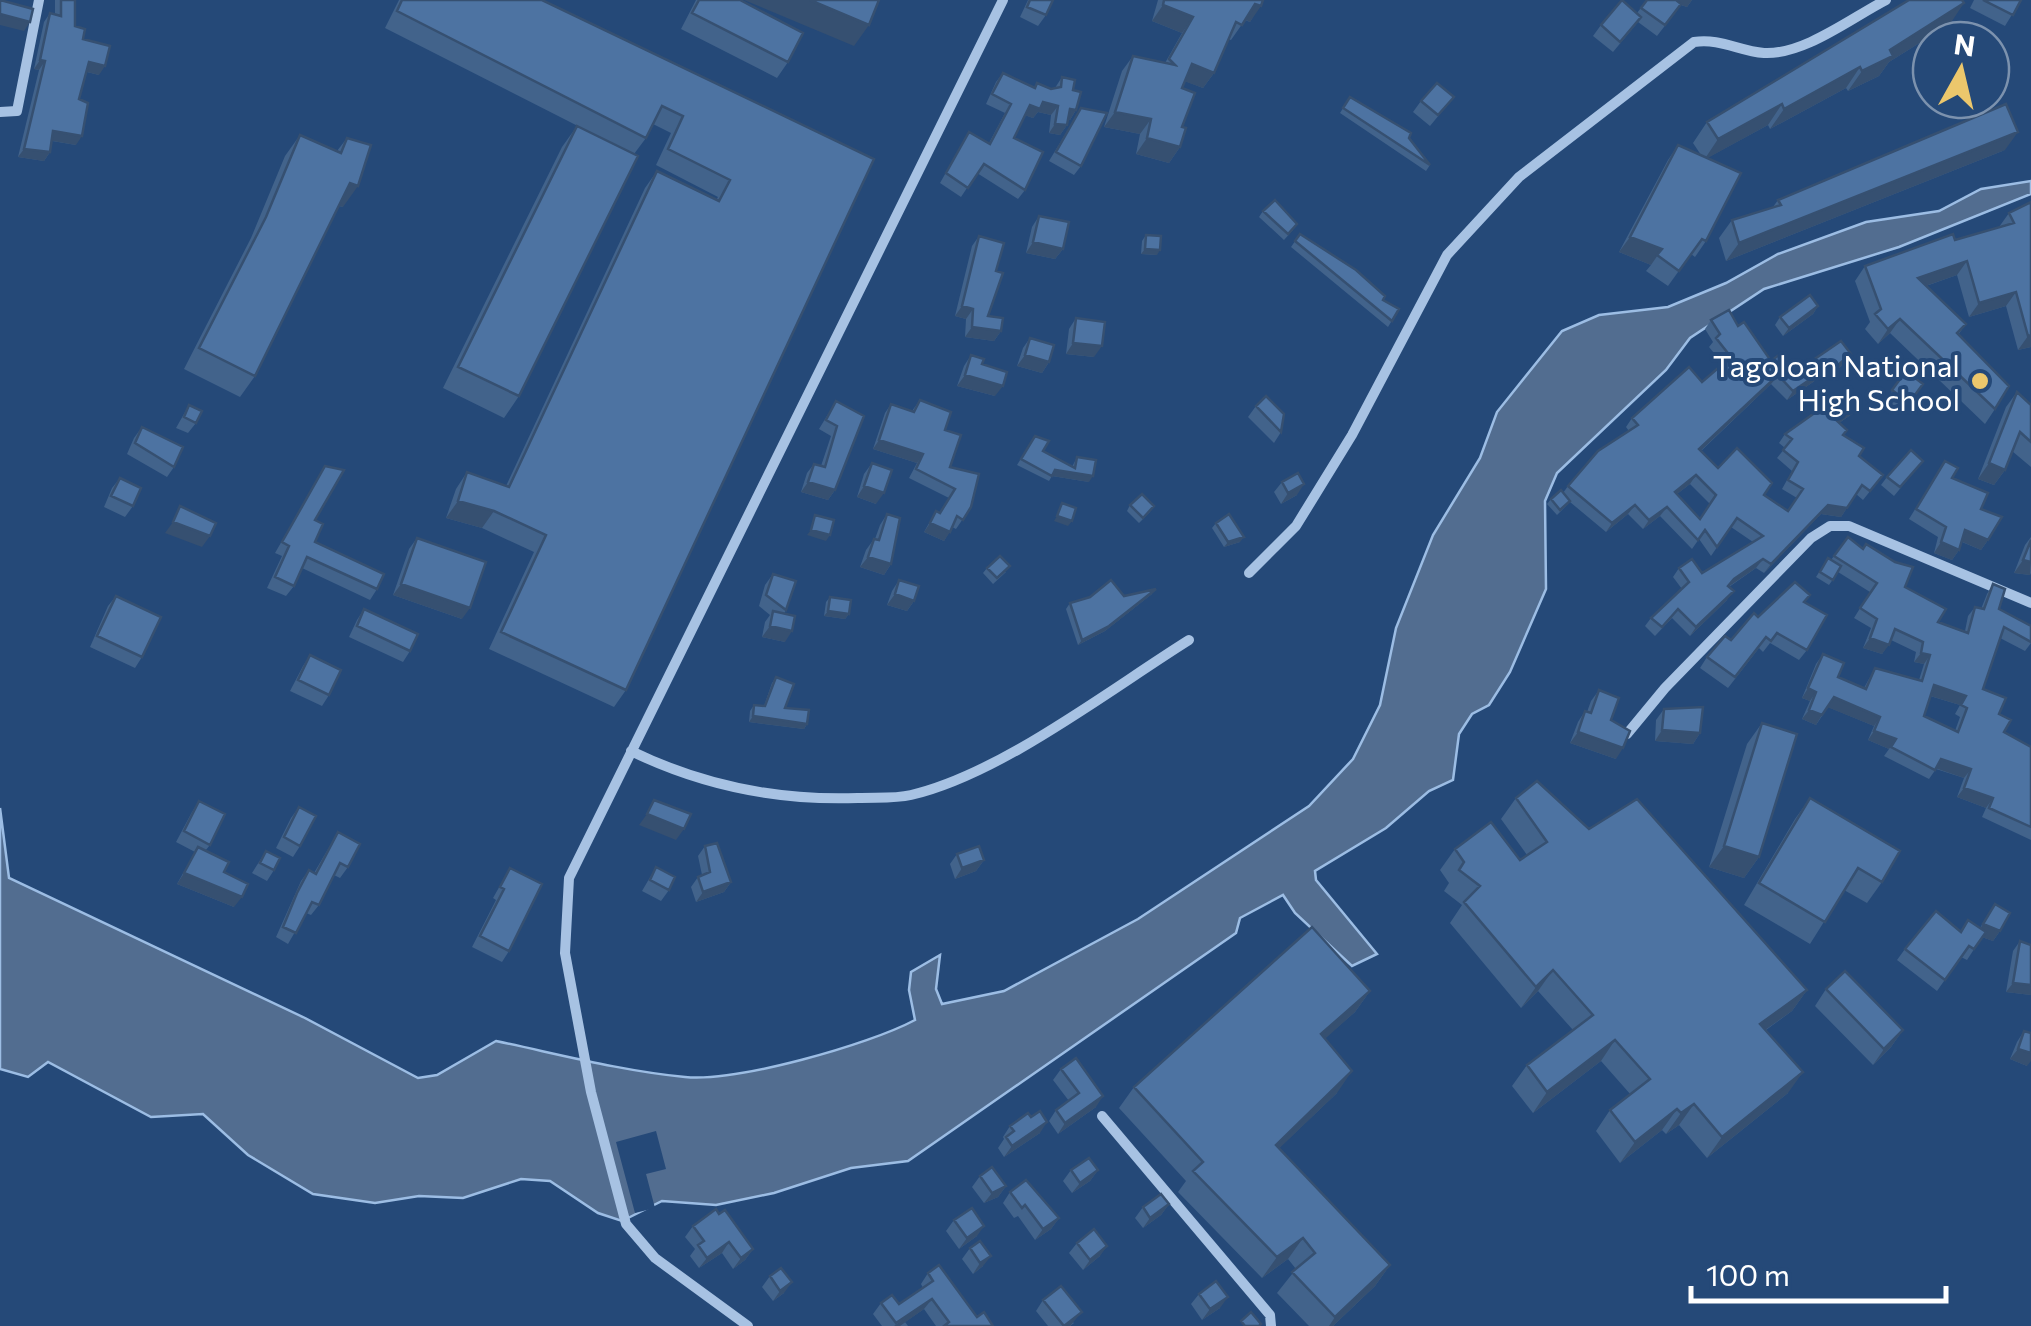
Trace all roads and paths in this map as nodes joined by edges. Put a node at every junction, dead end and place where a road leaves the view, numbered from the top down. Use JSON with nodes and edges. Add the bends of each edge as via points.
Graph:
{"nodes":[{"id":1,"x":39,"y":0,"type":"edge"},
{"id":2,"x":1004,"y":0,"type":"edge"},
{"id":3,"x":1886,"y":0,"type":"edge"},
{"id":4,"x":0,"y":112,"type":"edge"},
{"id":5,"x":1250,"y":573,"type":"dead end"},
{"id":6,"x":2031,"y":603,"type":"edge"},
{"id":7,"x":1188,"y":640,"type":"dead end"},
{"id":8,"x":1627,"y":734,"type":"edge"},
{"id":9,"x":631,"y":751,"type":"junction"},
{"id":10,"x":1102,"y":1116,"type":"dead end"},
{"id":11,"x":748,"y":1326,"type":"edge"},
{"id":12,"x":1271,"y":1326,"type":"edge"}],
"edges":[{"from":1,"to":4,"type":"street","via":[[17,111]]},
{"from":2,"to":9,"type":"street"},
{"from":3,"to":5,"type":"street","via":[[1778,52],[1694,42],[1519,178],[1447,256],[1296,526]]},
{"from":6,"to":8,"type":"street","via":[[1849,526],[1830,526],[1664,688]]},
{"from":7,"to":9,"type":"street","via":[[966,776],[907,796],[760,794],[705,783]]},
{"from":9,"to":11,"type":"street","via":[[570,878],[564,953],[591,1092],[626,1224],[654,1258]]},
{"from":10,"to":12,"type":"street","via":[[1270,1315]]}]}
